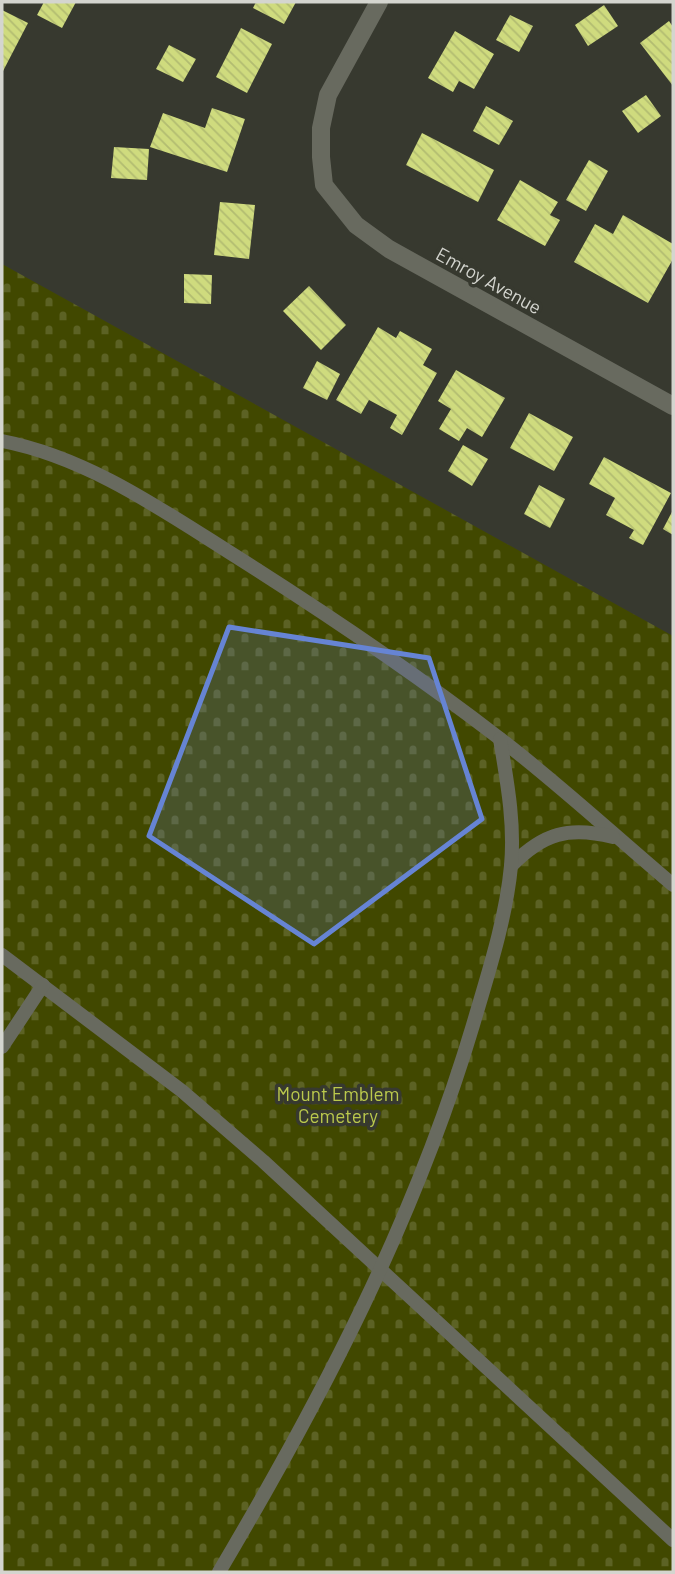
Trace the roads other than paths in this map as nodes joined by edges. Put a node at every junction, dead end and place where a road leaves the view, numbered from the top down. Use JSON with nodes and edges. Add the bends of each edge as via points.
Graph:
{"nodes":[{"id":1,"x":379,"y":2,"type":"edge"},
{"id":2,"x":673,"y":406,"type":"edge"},
{"id":3,"x":2,"y":440,"type":"edge"},
{"id":4,"x":500,"y":739,"type":"junction"},
{"id":5,"x":617,"y":838,"type":"junction"},
{"id":6,"x":511,"y":866,"type":"junction"},
{"id":7,"x":673,"y":885,"type":"edge"},
{"id":8,"x":2,"y":955,"type":"edge"},
{"id":9,"x":43,"y":985,"type":"junction"},
{"id":10,"x":2,"y":1047,"type":"edge"},
{"id":11,"x":383,"y":1269,"type":"junction"},
{"id":12,"x":673,"y":1541,"type":"edge"},
{"id":13,"x":219,"y":1572,"type":"edge"}],
"edges":[{"from":1,"to":2,"type":"street","name":"Emroy Avenue","via":[[328,95],[321,128],[324,185],[356,225],[389,249]]},
{"from":3,"to":4,"type":"lane","via":[[60,456],[167,512],[370,644]]},
{"from":4,"to":5,"type":"lane"},
{"from":4,"to":6,"type":"lane","via":[[509,789]]},
{"from":5,"to":6,"type":"lane","via":[[587,830],[561,833],[527,849]]},
{"from":5,"to":7,"type":"lane"},
{"from":6,"to":11,"type":"lane","via":[[485,985],[439,1135]]},
{"from":8,"to":9,"type":"lane"},
{"from":9,"to":10,"type":"lane"},
{"from":9,"to":11,"type":"lane","via":[[182,1091]]},
{"from":11,"to":12,"type":"lane"},
{"from":11,"to":13,"type":"lane"}]}
